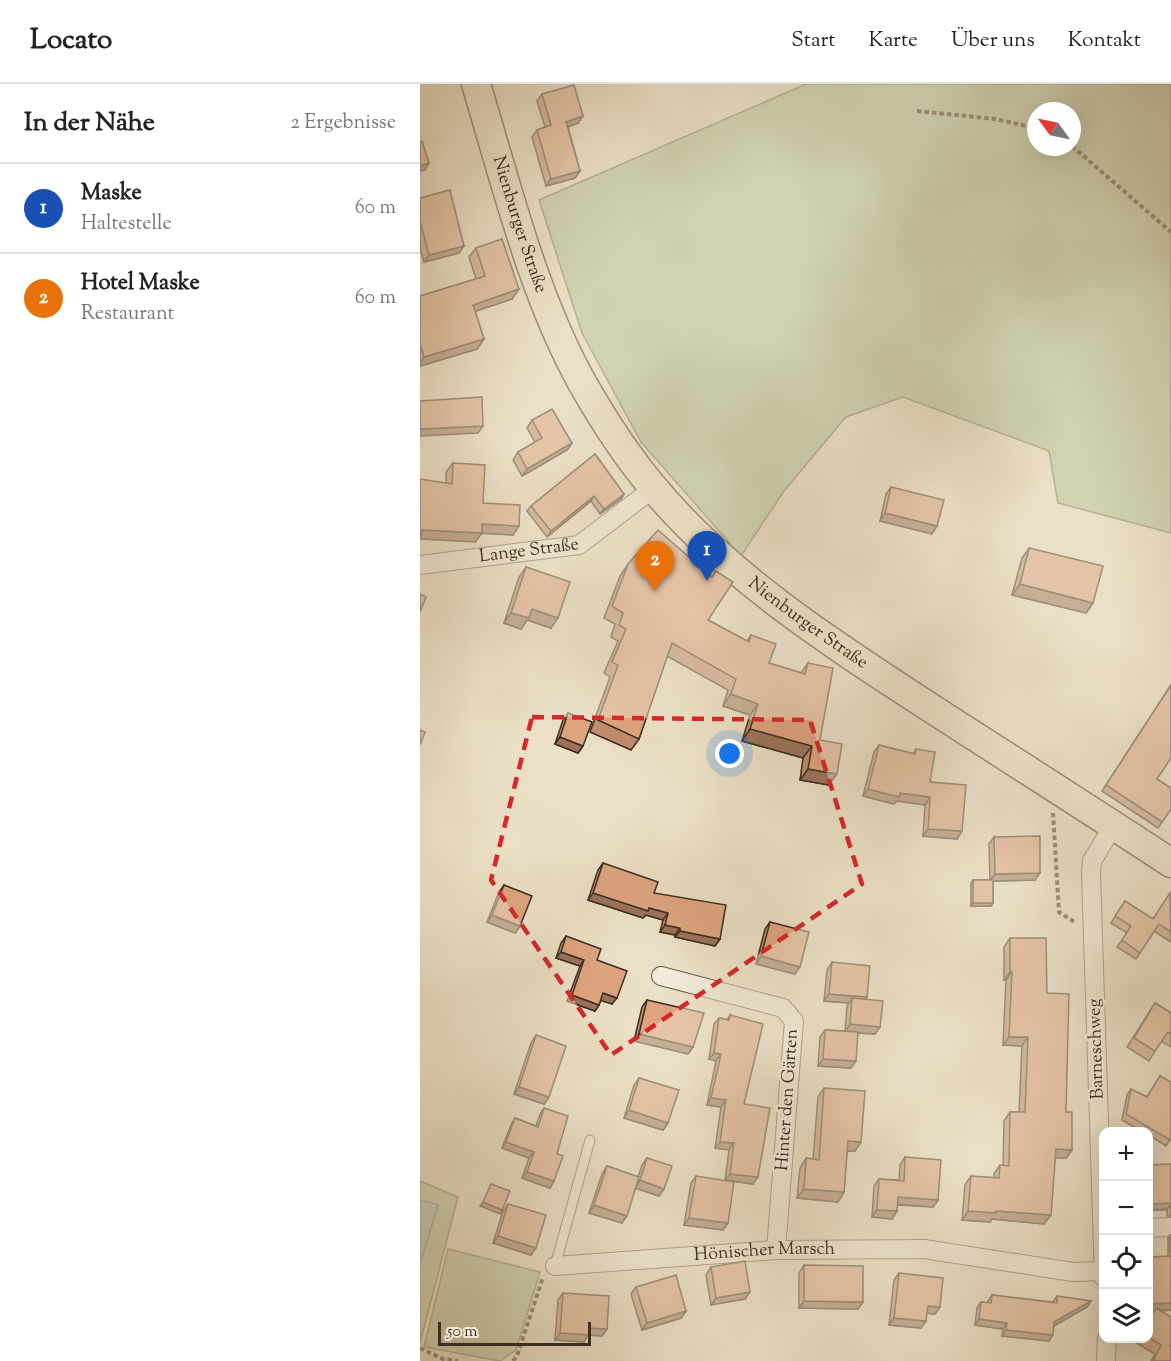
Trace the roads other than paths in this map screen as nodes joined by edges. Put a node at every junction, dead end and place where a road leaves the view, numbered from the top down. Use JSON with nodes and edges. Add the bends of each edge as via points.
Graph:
{"nodes":[{"id":1,"x":476,"y":84,"type":"edge"},
{"id":2,"x":654,"y":488,"type":"junction"},
{"id":3,"x":420,"y":565,"type":"edge"},
{"id":4,"x":1113,"y":826,"type":"junction"},
{"id":5,"x":1171,"y":862,"type":"edge"},
{"id":6,"x":661,"y":976,"type":"dead end"},
{"id":7,"x":590,"y":1140,"type":"dead end"},
{"id":8,"x":1101,"y":1181,"type":"edge"},
{"id":9,"x":1171,"y":1227,"type":"edge"},
{"id":10,"x":1153,"y":1228,"type":"edge"},
{"id":11,"x":776,"y":1250,"type":"junction"},
{"id":12,"x":555,"y":1266,"type":"joint"},
{"id":13,"x":1099,"y":1271,"type":"edge"},
{"id":14,"x":1107,"y":1343,"type":"edge"},
{"id":15,"x":1106,"y":1361,"type":"edge"}],
"edges":[{"from":1,"to":2,"type":"main road","name":"Nienburger Straße","via":[[527,252],[562,340],[607,425]]},
{"from":2,"to":3,"type":"street","name":"Lange Straße","via":[[579,545]]},
{"from":2,"to":4,"type":"main road","name":"Nienburger Straße","via":[[696,533],[799,619]]},
{"from":4,"to":5,"type":"main road","name":"Nienburger Straße"},
{"from":4,"to":8,"type":"street","name":"Barneschweg","via":[[1092,861],[1091,873]]},
{"from":6,"to":11,"type":"street","name":"Hinter den Gärten","via":[[783,1008],[794,1021]]},
{"from":7,"to":12,"type":"lane"},
{"from":9,"to":10,"type":"street"},
{"from":11,"to":12,"type":"street","name":"Hönischer Marsch"},
{"from":11,"to":13,"type":"street","name":"Hönischer Marsch","via":[[924,1249],[1073,1272]]},
{"from":14,"to":15,"type":"street"}]}
